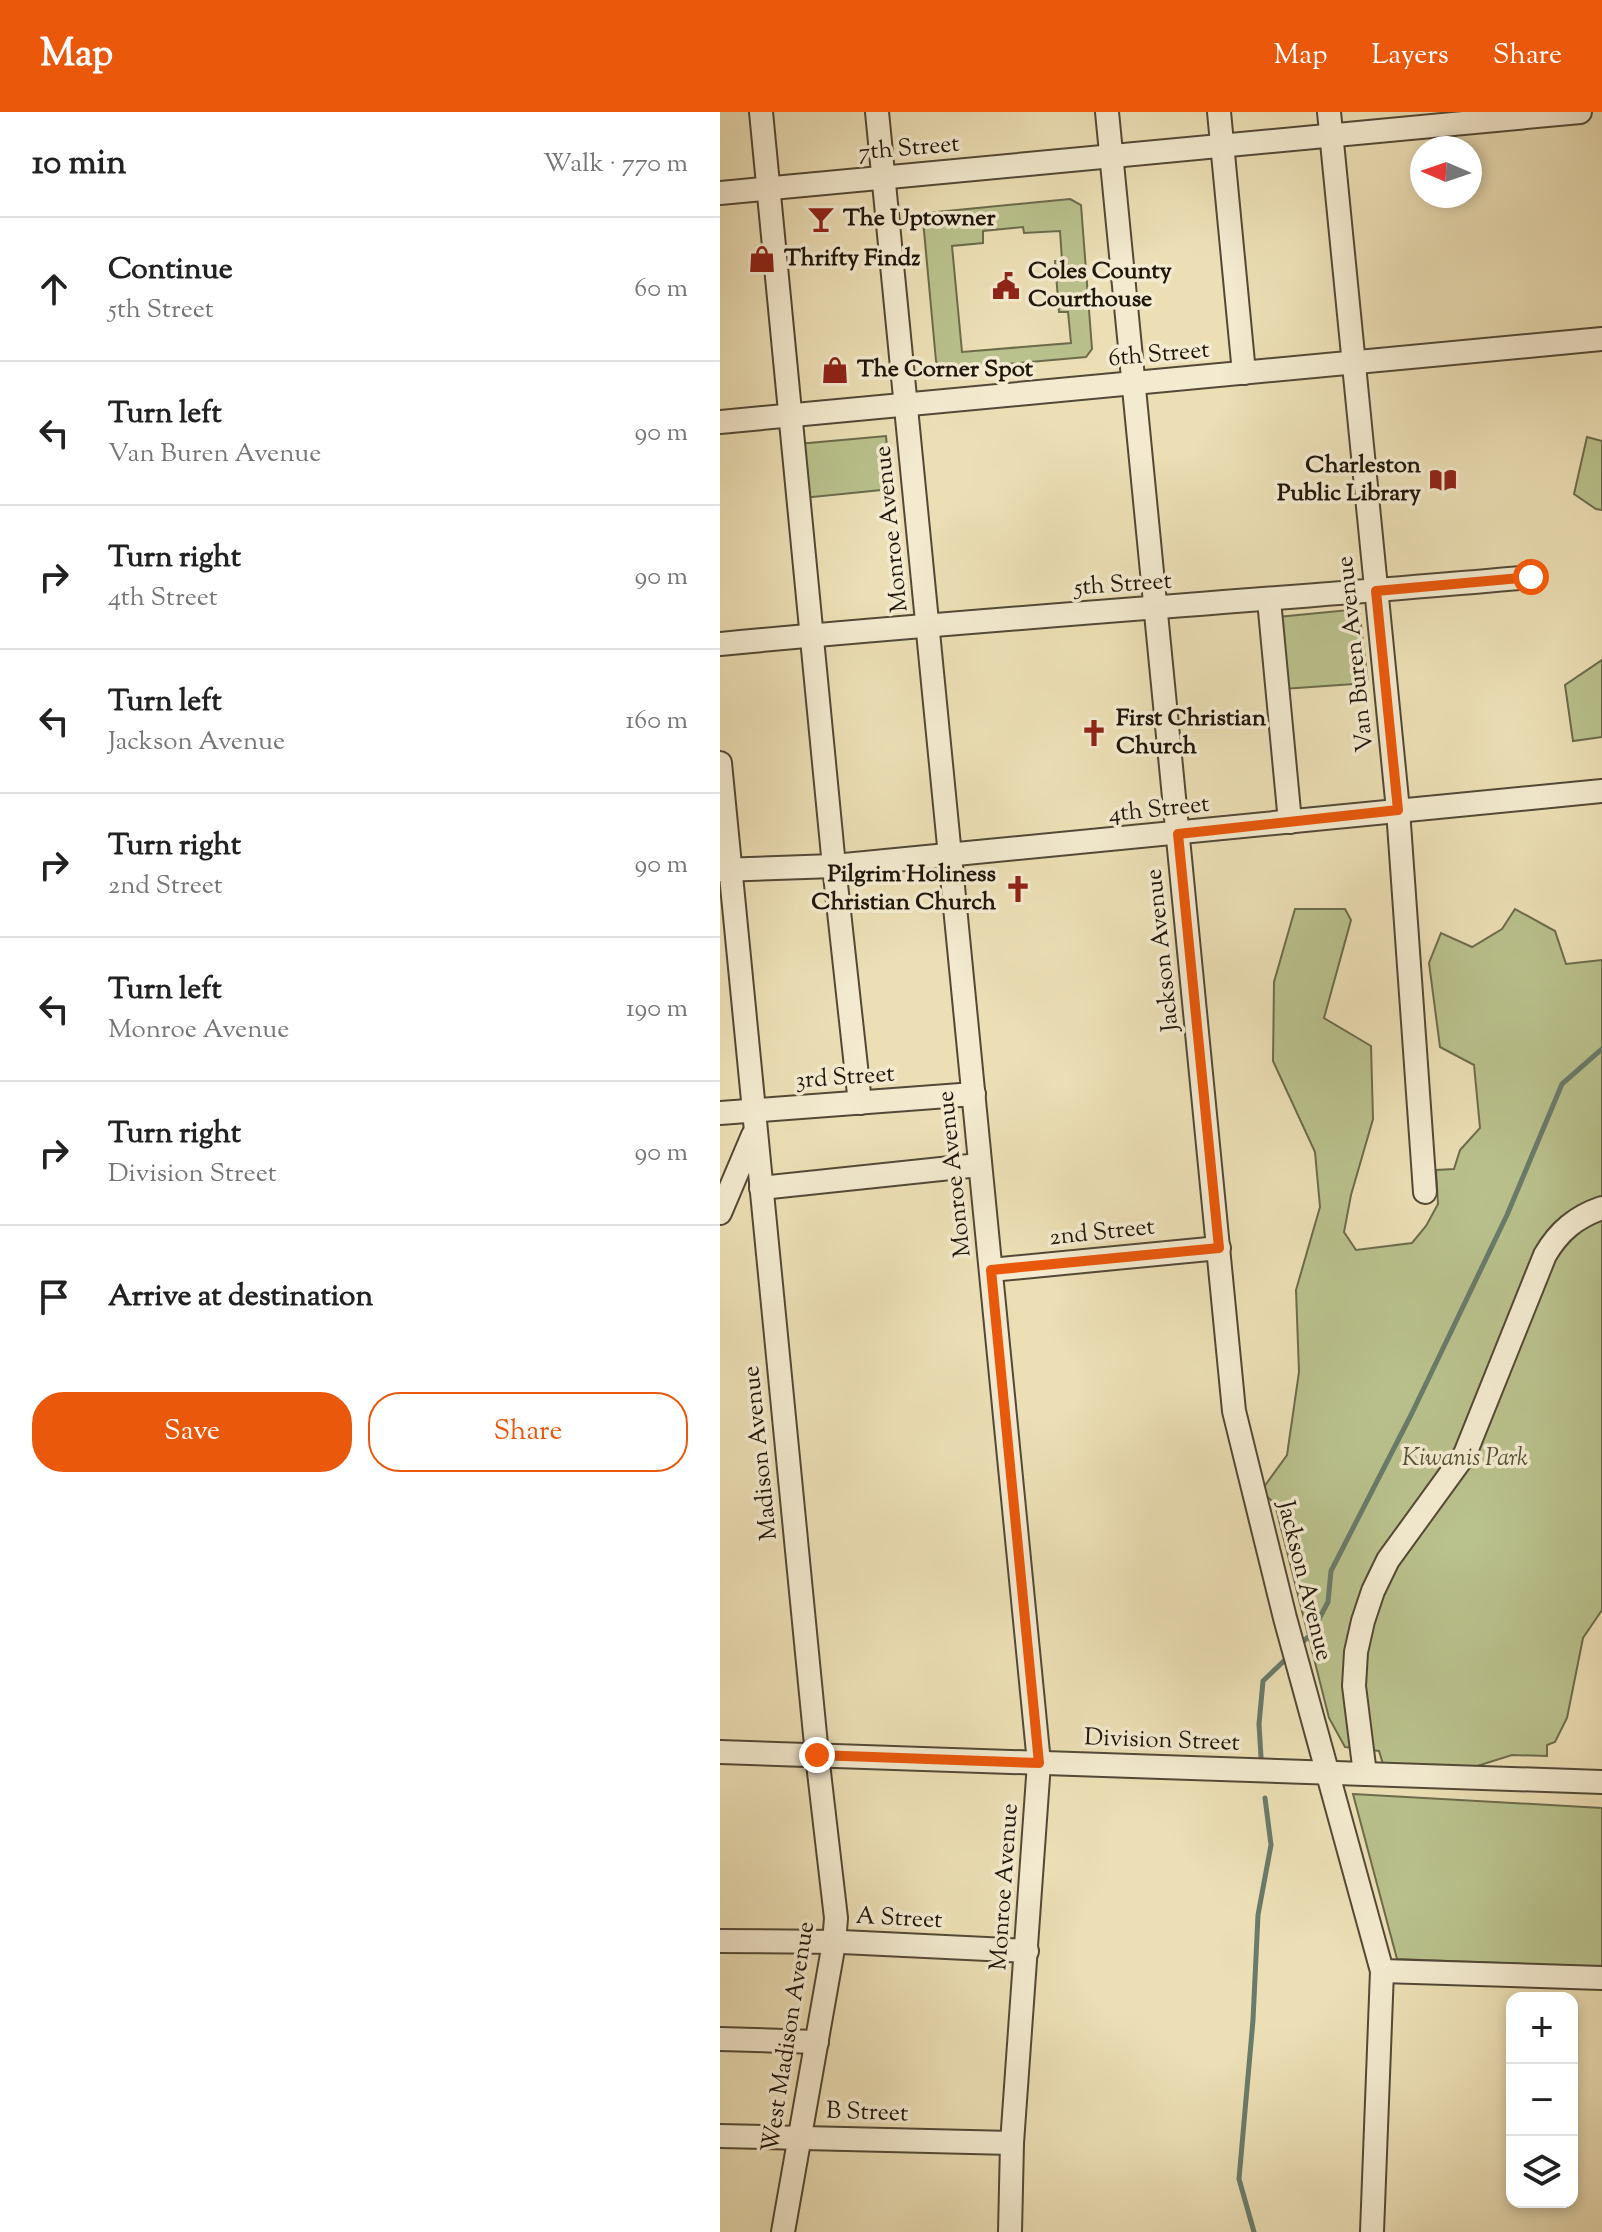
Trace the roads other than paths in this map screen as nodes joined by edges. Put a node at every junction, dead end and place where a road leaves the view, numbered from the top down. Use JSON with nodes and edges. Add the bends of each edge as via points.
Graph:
{"nodes":[{"id":1,"x":761,"y":112,"type":"edge"},
{"id":2,"x":877,"y":112,"type":"edge"},
{"id":3,"x":1107,"y":112,"type":"edge"},
{"id":4,"x":1219,"y":112,"type":"edge"},
{"id":5,"x":1329,"y":112,"type":"edge"},
{"id":6,"x":1580,"y":112,"type":"edge"},
{"id":7,"x":1331,"y":136,"type":"junction"},
{"id":8,"x":1222,"y":146,"type":"junction"},
{"id":9,"x":1112,"y":156,"type":"junction"},
{"id":10,"x":884,"y":178,"type":"junction"},
{"id":11,"x":770,"y":189,"type":"junction"},
{"id":12,"x":720,"y":193,"type":"edge"},
{"id":13,"x":1602,"y":339,"type":"edge"},
{"id":14,"x":1354,"y":362,"type":"junction"},
{"id":15,"x":1244,"y":373,"type":"junction"},
{"id":16,"x":1134,"y":383,"type":"junction"},
{"id":17,"x":906,"y":405,"type":"junction"},
{"id":18,"x":789,"y":416,"type":"junction"},
{"id":19,"x":720,"y":422,"type":"edge"},
{"id":20,"x":1531,"y":577,"type":"dead end"},
{"id":21,"x":1376,"y":591,"type":"junction"},
{"id":22,"x":1269,"y":600,"type":"junction"},
{"id":23,"x":1154,"y":609,"type":"junction"},
{"id":24,"x":927,"y":624,"type":"junction"},
{"id":25,"x":812,"y":635,"type":"junction"},
{"id":26,"x":720,"y":644,"type":"edge"},
{"id":27,"x":720,"y":763,"type":"edge"},
{"id":28,"x":1602,"y":791,"type":"edge"},
{"id":29,"x":1398,"y":810,"type":"junction"},
{"id":30,"x":1290,"y":822,"type":"junction"},
{"id":31,"x":1178,"y":834,"type":"junction"},
{"id":32,"x":949,"y":856,"type":"junction"},
{"id":33,"x":834,"y":866,"type":"junction"},
{"id":34,"x":726,"y":870,"type":"edge"},
{"id":35,"x":974,"y":1094,"type":"junction"},
{"id":36,"x":860,"y":1103,"type":"junction"},
{"id":37,"x":720,"y":1113,"type":"edge"},
{"id":38,"x":754,"y":1120,"type":"junction"},
{"id":39,"x":979,"y":1165,"type":"junction"},
{"id":40,"x":761,"y":1188,"type":"junction"},
{"id":41,"x":1425,"y":1192,"type":"dead end"},
{"id":42,"x":1602,"y":1208,"type":"edge"},
{"id":43,"x":720,"y":1213,"type":"edge"},
{"id":44,"x":1219,"y":1248,"type":"junction"},
{"id":45,"x":991,"y":1270,"type":"junction"},
{"id":46,"x":720,"y":1752,"type":"edge"},
{"id":47,"x":817,"y":1755,"type":"junction"},
{"id":48,"x":1039,"y":1763,"type":"junction"},
{"id":49,"x":1328,"y":1773,"type":"junction"},
{"id":50,"x":1365,"y":1774,"type":"junction"},
{"id":51,"x":1602,"y":1782,"type":"edge"},
{"id":52,"x":720,"y":1941,"type":"edge"},
{"id":53,"x":834,"y":1943,"type":"junction"},
{"id":54,"x":1027,"y":1951,"type":"junction"},
{"id":55,"x":1382,"y":1971,"type":"junction"},
{"id":56,"x":1602,"y":1978,"type":"edge"},
{"id":57,"x":720,"y":2039,"type":"edge"},
{"id":58,"x":817,"y":2042,"type":"junction"},
{"id":59,"x":720,"y":2136,"type":"edge"},
{"id":60,"x":799,"y":2139,"type":"junction"},
{"id":61,"x":1012,"y":2143,"type":"junction"},
{"id":62,"x":783,"y":2232,"type":"edge"},
{"id":63,"x":1010,"y":2232,"type":"edge"},
{"id":64,"x":1372,"y":2232,"type":"edge"}],
"edges":[{"from":1,"to":11,"type":"street"},
{"from":2,"to":10,"type":"street","name":"Monroe Avenue"},
{"from":3,"to":9,"type":"street","name":"Jackson Avenue"},
{"from":4,"to":8,"type":"street"},
{"from":5,"to":7,"type":"street","name":"Van Buren Avenue"},
{"from":6,"to":7,"type":"street","name":"7th Street"},
{"from":7,"to":8,"type":"street","name":"7th Street"},
{"from":7,"to":14,"type":"street","name":"Van Buren Avenue"},
{"from":8,"to":9,"type":"street","name":"7th Street"},
{"from":8,"to":15,"type":"street"},
{"from":9,"to":10,"type":"street","name":"7th Street"},
{"from":9,"to":16,"type":"street","name":"Jackson Avenue"},
{"from":10,"to":11,"type":"street","name":"7th Street"},
{"from":10,"to":17,"type":"street","name":"Monroe Avenue"},
{"from":11,"to":12,"type":"street","name":"7th Street"},
{"from":11,"to":18,"type":"street"},
{"from":13,"to":14,"type":"street","name":"6th Street"},
{"from":14,"to":15,"type":"street","name":"6th Street"},
{"from":14,"to":21,"type":"street","name":"Van Buren Avenue"},
{"from":15,"to":16,"type":"street","name":"6th Street"},
{"from":16,"to":17,"type":"street","name":"6th Street"},
{"from":16,"to":23,"type":"street","name":"Jackson Avenue"},
{"from":17,"to":18,"type":"street","name":"6th Street"},
{"from":17,"to":24,"type":"street","name":"Monroe Avenue"},
{"from":18,"to":19,"type":"street","name":"6th Street"},
{"from":18,"to":25,"type":"street"},
{"from":20,"to":21,"type":"street","name":"5th Street"},
{"from":21,"to":22,"type":"street","name":"5th Street"},
{"from":21,"to":29,"type":"street","name":"Van Buren Avenue"},
{"from":22,"to":23,"type":"street","name":"5th Street"},
{"from":22,"to":30,"type":"street"},
{"from":23,"to":24,"type":"street","name":"5th Street"},
{"from":23,"to":31,"type":"street","name":"Jackson Avenue"},
{"from":24,"to":25,"type":"street","name":"5th Street"},
{"from":24,"to":32,"type":"street","name":"Monroe Avenue"},
{"from":25,"to":26,"type":"street","name":"5th Street"},
{"from":25,"to":33,"type":"street"},
{"from":27,"to":34,"type":"street","name":"Madison Avenue"},
{"from":28,"to":29,"type":"street","name":"4th Street"},
{"from":29,"to":30,"type":"street","name":"4th Street"},
{"from":29,"to":41,"type":"street","name":"Van Buren Avenue"},
{"from":30,"to":31,"type":"street","name":"4th Street"},
{"from":31,"to":32,"type":"street","name":"4th Street"},
{"from":31,"to":44,"type":"street","name":"Jackson Avenue"},
{"from":32,"to":33,"type":"street","name":"4th Street"},
{"from":32,"to":35,"type":"street","name":"Monroe Avenue"},
{"from":33,"to":34,"type":"street","name":"4th Street"},
{"from":33,"to":36,"type":"street"},
{"from":34,"to":38,"type":"street","name":"Madison Avenue"},
{"from":35,"to":36,"type":"street","name":"3rd Street"},
{"from":35,"to":39,"type":"street","name":"Monroe Avenue"},
{"from":36,"to":38,"type":"street","name":"3rd Street"},
{"from":37,"to":38,"type":"street","name":"3rd Street"},
{"from":38,"to":40,"type":"street","name":"Madison Avenue"},
{"from":38,"to":43,"type":"street"},
{"from":39,"to":40,"type":"street"},
{"from":39,"to":45,"type":"street","name":"Monroe Avenue"},
{"from":40,"to":47,"type":"street","name":"Madison Avenue"},
{"from":42,"to":50,"type":"street","via":[[1568,1225],[1545,1255],[1465,1454],[1388,1560],[1373,1591],[1359,1637],[1354,1686]]},
{"from":44,"to":45,"type":"street","name":"2nd Street"},
{"from":44,"to":49,"type":"street","name":"Jackson Avenue","via":[[1234,1411]]},
{"from":45,"to":48,"type":"street","name":"Monroe Avenue"},
{"from":46,"to":47,"type":"street","name":"Division Street"},
{"from":47,"to":48,"type":"street","name":"Division Street"},
{"from":47,"to":53,"type":"street","name":"West Madison Avenue","via":[[836,1918]]},
{"from":48,"to":49,"type":"street","name":"Division Street"},
{"from":48,"to":54,"type":"street","name":"Monroe Avenue"},
{"from":49,"to":50,"type":"street","name":"Division Street"},
{"from":49,"to":55,"type":"street","name":"Jackson Avenue"},
{"from":50,"to":51,"type":"street","name":"Division Street"},
{"from":52,"to":53,"type":"street","name":"A Street"},
{"from":53,"to":54,"type":"street","name":"A Street"},
{"from":53,"to":58,"type":"street","name":"West Madison Avenue"},
{"from":54,"to":61,"type":"street","name":"Monroe Avenue"},
{"from":55,"to":56,"type":"street"},
{"from":55,"to":64,"type":"street","name":"Jackson Avenue"},
{"from":57,"to":58,"type":"street"},
{"from":58,"to":60,"type":"street","name":"West Madison Avenue"},
{"from":59,"to":60,"type":"street","name":"B Street"},
{"from":60,"to":61,"type":"street","name":"B Street"},
{"from":60,"to":62,"type":"street","name":"West Madison Avenue"},
{"from":61,"to":63,"type":"street","name":"Monroe Avenue"}]}
